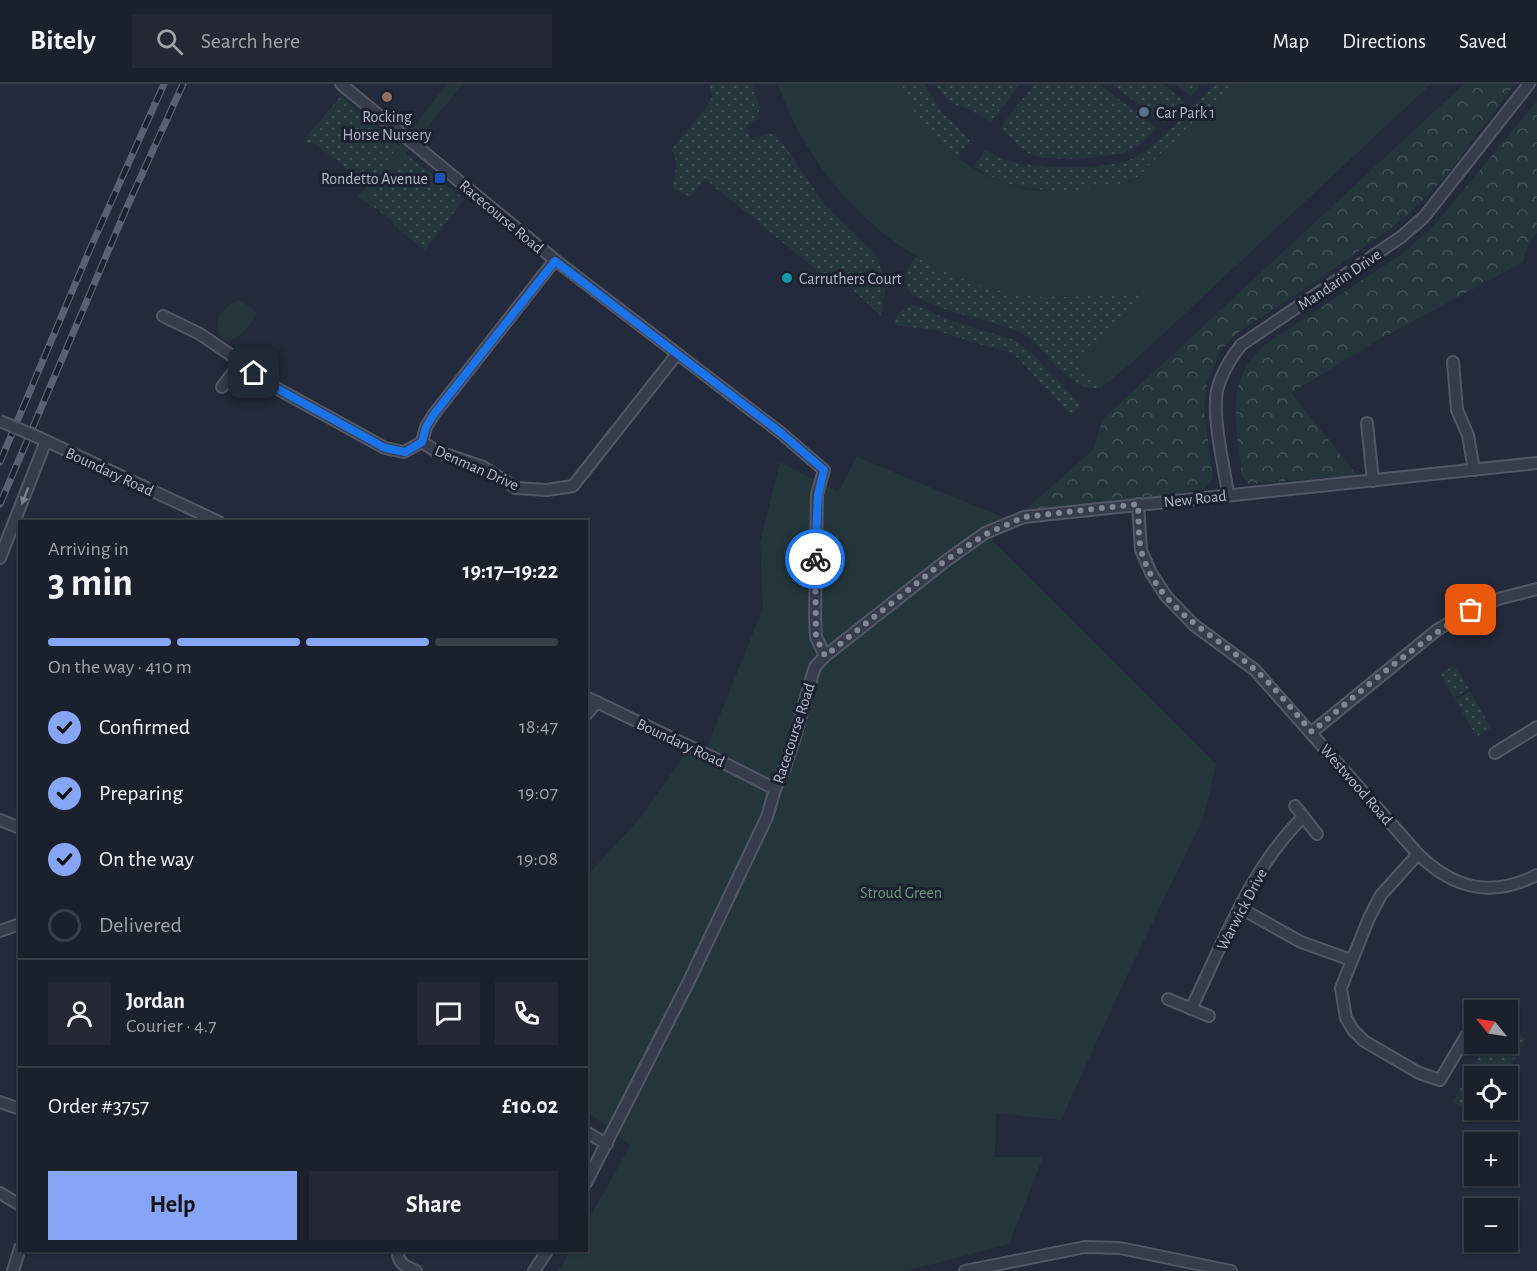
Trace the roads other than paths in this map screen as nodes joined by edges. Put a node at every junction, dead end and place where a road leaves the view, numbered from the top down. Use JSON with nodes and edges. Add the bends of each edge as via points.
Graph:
{"nodes":[{"id":1,"x":341,"y":84,"type":"edge"},
{"id":2,"x":1529,"y":84,"type":"edge"},
{"id":3,"x":555,"y":261,"type":"junction"},
{"id":4,"x":163,"y":316,"type":"dead end"},
{"id":5,"x":677,"y":354,"type":"junction"},
{"id":6,"x":241,"y":362,"type":"junction"},
{"id":7,"x":1454,"y":362,"type":"dead end"},
{"id":8,"x":222,"y":387,"type":"dead end"},
{"id":9,"x":0,"y":422,"type":"edge"},
{"id":10,"x":1367,"y":423,"type":"dead end"},
{"id":11,"x":43,"y":440,"type":"junction"},
{"id":12,"x":422,"y":442,"type":"junction"},
{"id":13,"x":1537,"y":463,"type":"edge"},
{"id":14,"x":1474,"y":470,"type":"junction"},
{"id":15,"x":1373,"y":481,"type":"junction"},
{"id":16,"x":1228,"y":494,"type":"junction"},
{"id":17,"x":1138,"y":504,"type":"junction"},
{"id":18,"x":200,"y":518,"type":"edge"},
{"id":19,"x":0,"y":558,"type":"edge"},
{"id":20,"x":1537,"y":589,"type":"edge"},
{"id":21,"x":825,"y":656,"type":"junction"},
{"id":22,"x":592,"y":700,"type":"edge"},
{"id":23,"x":1537,"y":727,"type":"edge"},
{"id":24,"x":1312,"y":732,"type":"junction"},
{"id":25,"x":1495,"y":753,"type":"dead end"},
{"id":26,"x":775,"y":789,"type":"junction"},
{"id":27,"x":1294,"y":806,"type":"dead end"},
{"id":28,"x":1303,"y":817,"type":"junction"},
{"id":29,"x":0,"y":820,"type":"edge"},
{"id":30,"x":18,"y":827,"type":"edge"},
{"id":31,"x":1317,"y":834,"type":"dead end"},
{"id":32,"x":1418,"y":854,"type":"junction"},
{"id":33,"x":1537,"y":875,"type":"edge"},
{"id":34,"x":1240,"y":908,"type":"junction"},
{"id":35,"x":18,"y":925,"type":"edge"},
{"id":36,"x":0,"y":931,"type":"edge"},
{"id":37,"x":1351,"y":960,"type":"junction"},
{"id":38,"x":1168,"y":999,"type":"dead end"},
{"id":39,"x":1191,"y":1009,"type":"junction"},
{"id":40,"x":1209,"y":1016,"type":"dead end"},
{"id":41,"x":1464,"y":1039,"type":"edge"},
{"id":42,"x":0,"y":1102,"type":"edge"},
{"id":43,"x":18,"y":1108,"type":"edge"},
{"id":44,"x":588,"y":1133,"type":"edge"},
{"id":45,"x":607,"y":1144,"type":"junction"},
{"id":46,"x":588,"y":1179,"type":"edge"},
{"id":47,"x":0,"y":1193,"type":"edge"},
{"id":48,"x":18,"y":1204,"type":"edge"},
{"id":49,"x":19,"y":1252,"type":"edge"},
{"id":50,"x":398,"y":1252,"type":"edge"},
{"id":51,"x":546,"y":1252,"type":"edge"},
{"id":52,"x":13,"y":1271,"type":"edge"},
{"id":53,"x":416,"y":1271,"type":"edge"},
{"id":54,"x":534,"y":1271,"type":"edge"},
{"id":55,"x":965,"y":1271,"type":"edge"},
{"id":56,"x":1231,"y":1271,"type":"edge"}],
"edges":[{"from":1,"to":3,"type":"street","name":"Racecourse Road"},
{"from":2,"to":16,"type":"street","name":"Mandarin Drive","via":[[1424,218],[1241,345],[1231,358],[1217,391]]},
{"from":3,"to":5,"type":"street","name":"Racecourse Road"},
{"from":3,"to":12,"type":"street","via":[[434,414]]},
{"from":4,"to":6,"type":"street","name":"Denman Drive","via":[[200,334]]},
{"from":5,"to":12,"type":"street","name":"Denman Drive","via":[[573,486],[547,490],[516,488],[483,467]]},
{"from":5,"to":21,"type":"street","name":"Racecourse Road","via":[[824,470],[818,495],[815,617],[816,637]]},
{"from":6,"to":8,"type":"street"},
{"from":6,"to":12,"type":"street","name":"Denman Drive","via":[[267,383],[385,448],[405,452]]},
{"from":7,"to":14,"type":"street","via":[[1457,410],[1468,435]]},
{"from":9,"to":11,"type":"street","name":"Boundary Road","bridge":true},
{"from":10,"to":15,"type":"street"},
{"from":11,"to":18,"type":"street","name":"Boundary Road"},
{"from":11,"to":19,"type":"street","one_way":true},
{"from":13,"to":14,"type":"street","name":"New Road"},
{"from":14,"to":15,"type":"street","name":"New Road"},
{"from":15,"to":16,"type":"street","name":"New Road"},
{"from":16,"to":17,"type":"street","name":"New Road"},
{"from":17,"to":21,"type":"street","name":"New Road","via":[[1024,517],[986,534],[946,560]]},
{"from":17,"to":24,"type":"street","name":"Westwood Road","via":[[1141,550],[1166,596],[1194,625],[1255,670]]},
{"from":20,"to":24,"type":"street","via":[[1497,599],[1437,630]]},
{"from":21,"to":26,"type":"street","name":"Racecourse Road","via":[[815,667]]},
{"from":22,"to":26,"type":"street","name":"Boundary Road"},
{"from":23,"to":25,"type":"street"},
{"from":24,"to":32,"type":"street","name":"Westwood Road"},
{"from":26,"to":45,"type":"street","name":"Racecourse Road","via":[[762,827]]},
{"from":27,"to":28,"type":"street"},
{"from":28,"to":31,"type":"street"},
{"from":28,"to":34,"type":"street","name":"Warwick Drive","via":[[1278,845]]},
{"from":29,"to":30,"type":"street"},
{"from":32,"to":33,"type":"street","name":"Westwood Road","via":[[1454,880],[1486,888],[1505,888]]},
{"from":32,"to":37,"type":"street","via":[[1381,895]]},
{"from":34,"to":37,"type":"street","via":[[1301,942]]},
{"from":34,"to":39,"type":"street","name":"Warwick Drive"},
{"from":35,"to":36,"type":"street"},
{"from":37,"to":41,"type":"street","via":[[1341,988],[1344,1010],[1353,1030],[1364,1041],[1419,1073],[1440,1080]]},
{"from":38,"to":39,"type":"street"},
{"from":39,"to":40,"type":"street"},
{"from":42,"to":43,"type":"street"},
{"from":44,"to":45,"type":"street"},
{"from":45,"to":46,"type":"street","name":"Racecourse Road"},
{"from":47,"to":48,"type":"street"},
{"from":49,"to":52,"type":"street"},
{"from":50,"to":53,"type":"street","via":[[400,1261]]},
{"from":51,"to":54,"type":"street"},
{"from":55,"to":56,"type":"street","via":[[1085,1247],[1120,1248]]}]}
